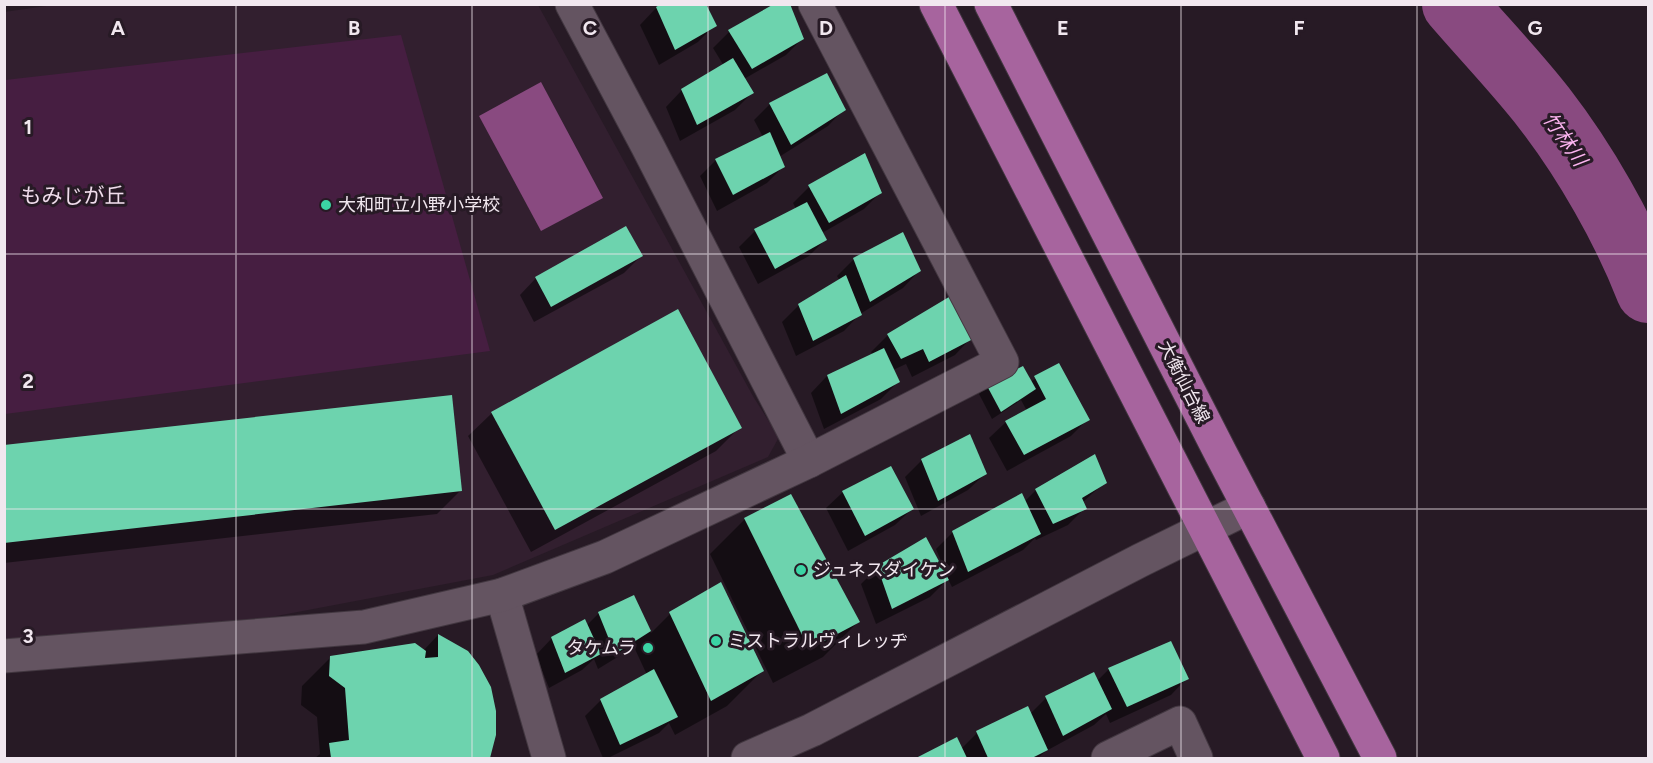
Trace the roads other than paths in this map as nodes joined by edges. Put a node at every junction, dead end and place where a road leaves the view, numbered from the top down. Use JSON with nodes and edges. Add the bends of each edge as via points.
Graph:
{"nodes":[{"id":1,"x":572,"y":4,"type":"edge"},
{"id":2,"x":815,"y":4,"type":"edge"},
{"id":3,"x":936,"y":4,"type":"edge"},
{"id":4,"x":992,"y":4,"type":"edge"},
{"id":5,"x":809,"y":461,"type":"junction"},
{"id":6,"x":1250,"y":507,"type":"junction"},
{"id":7,"x":1204,"y":529,"type":"junction"},
{"id":8,"x":502,"y":595,"type":"junction"},
{"id":9,"x":4,"y":656,"type":"edge"},
{"id":10,"x":549,"y":759,"type":"edge"},
{"id":11,"x":748,"y":759,"type":"edge"},
{"id":12,"x":1108,"y":759,"type":"edge"},
{"id":13,"x":1196,"y":759,"type":"edge"},
{"id":14,"x":1323,"y":759,"type":"edge"},
{"id":15,"x":1380,"y":759,"type":"edge"}],
"edges":[{"from":1,"to":5,"type":"street"},
{"from":2,"to":5,"type":"street","via":[[1002,362]]},
{"from":3,"to":7,"type":"main road"},
{"from":4,"to":6,"type":"main road","name":"大衡仙台線"},
{"from":5,"to":8,"type":"street","via":[[605,557]]},
{"from":6,"to":7,"type":"street"},
{"from":6,"to":15,"type":"main road","name":"大衡仙台線"},
{"from":7,"to":11,"type":"street"},
{"from":7,"to":14,"type":"main road"},
{"from":8,"to":9,"type":"street","via":[[364,627]]},
{"from":8,"to":10,"type":"street"},
{"from":12,"to":13,"type":"street","via":[[1180,723]]}]}
